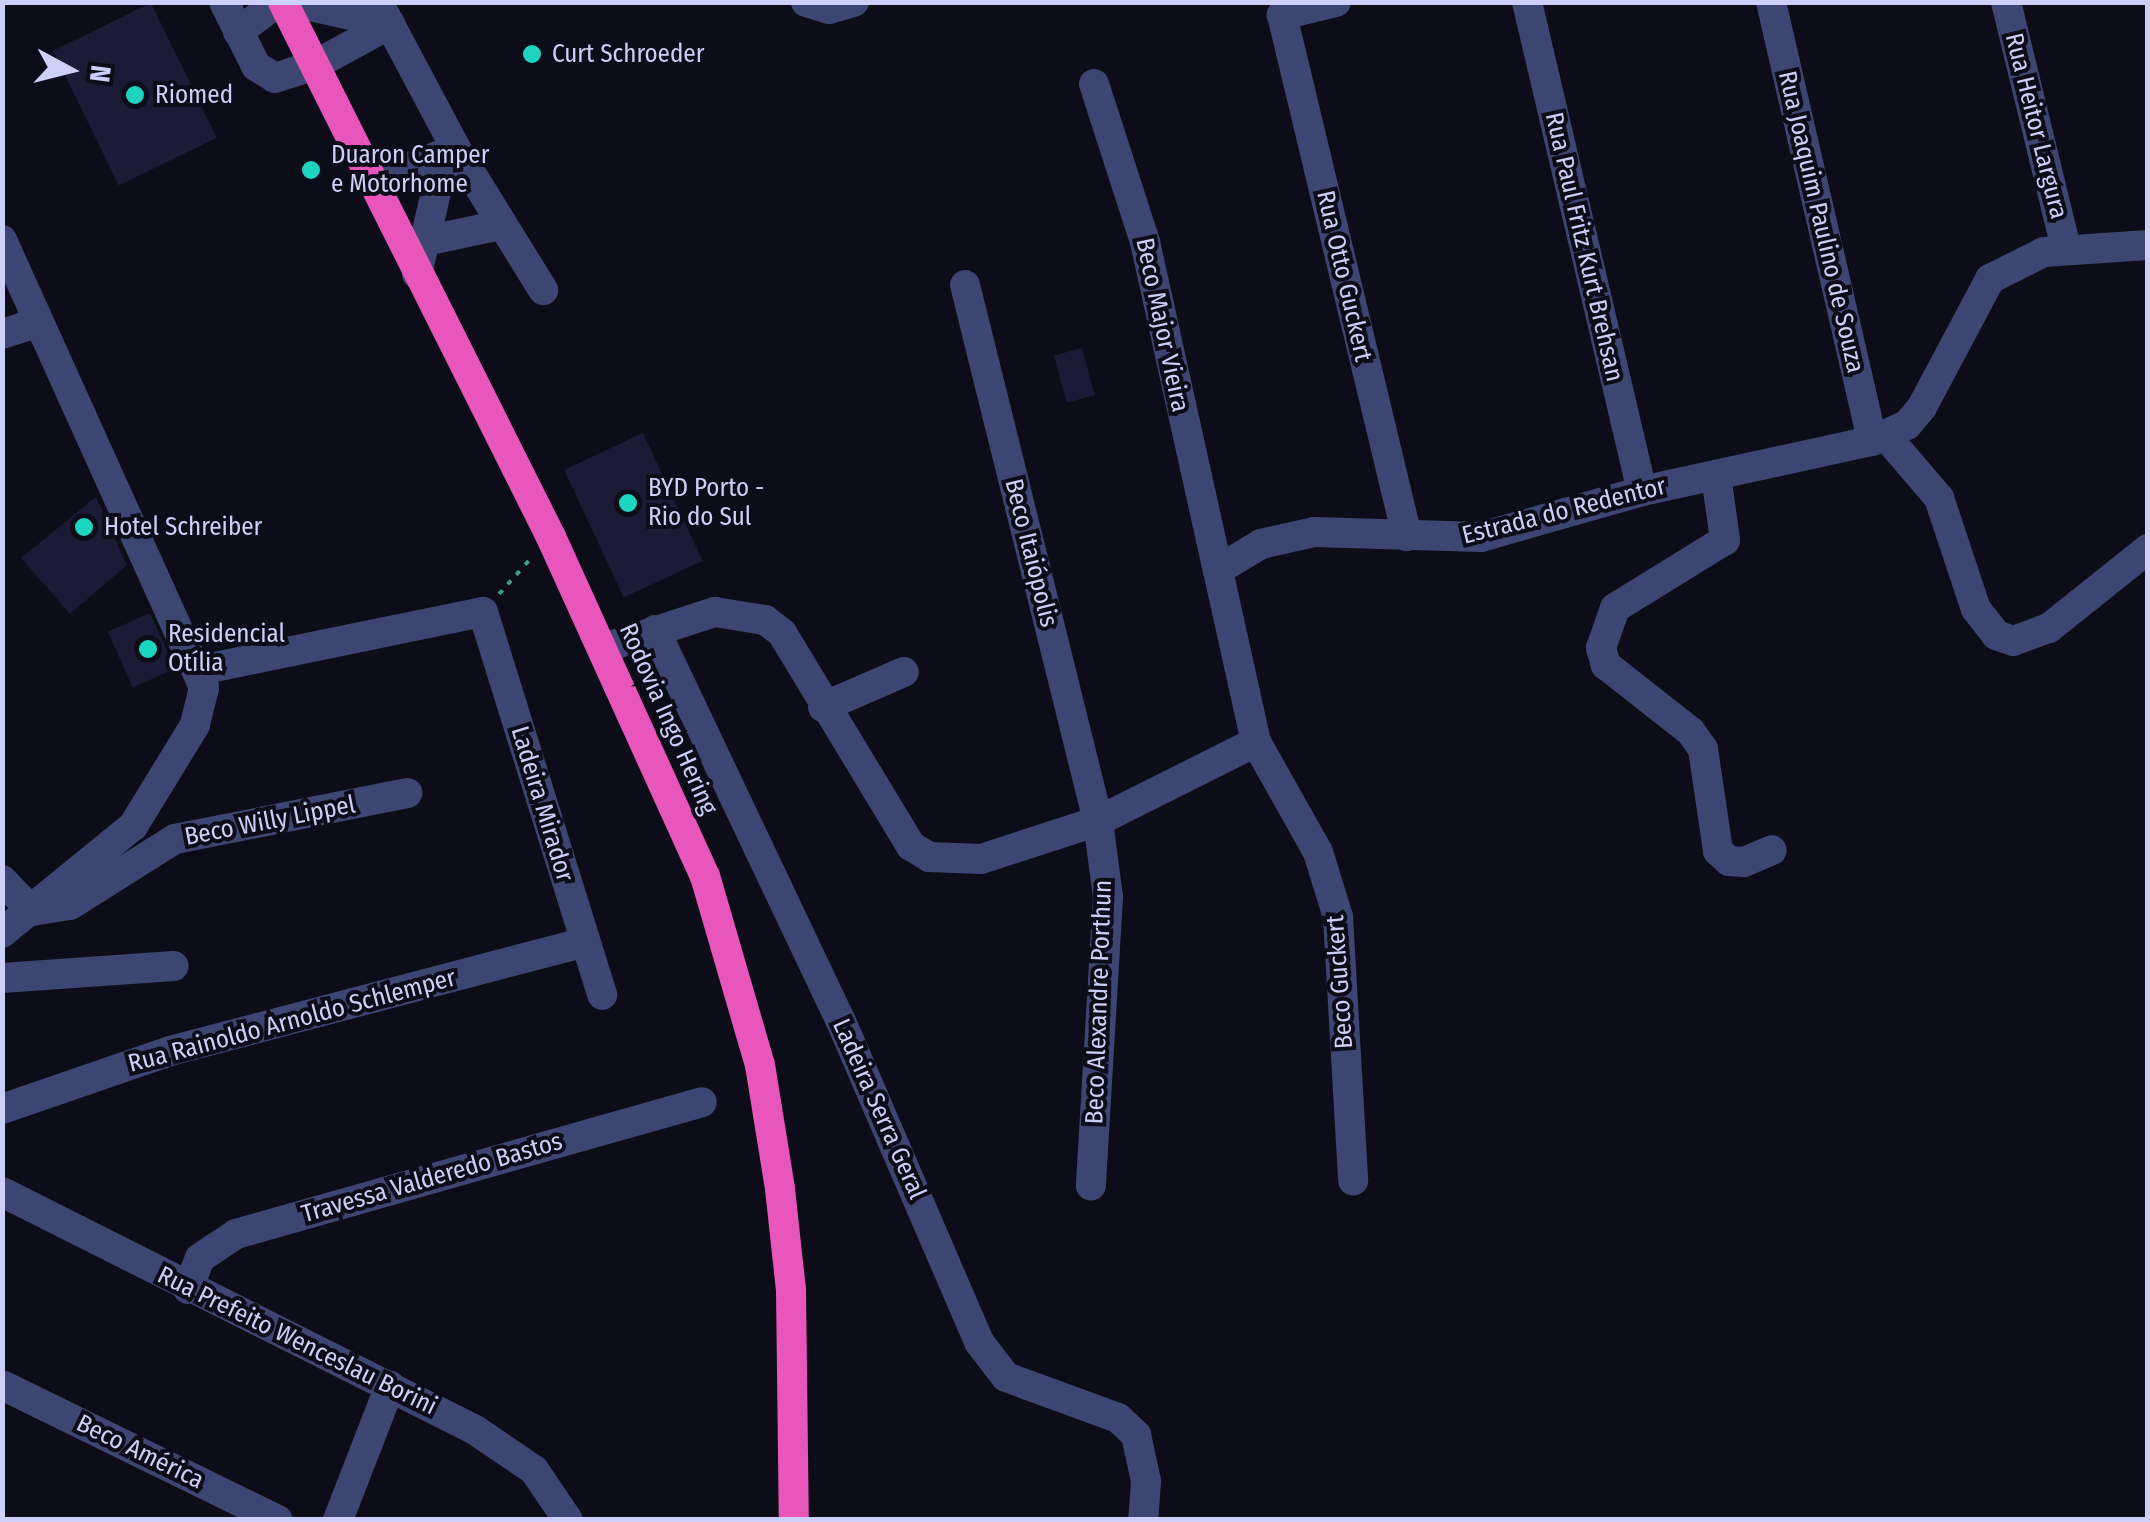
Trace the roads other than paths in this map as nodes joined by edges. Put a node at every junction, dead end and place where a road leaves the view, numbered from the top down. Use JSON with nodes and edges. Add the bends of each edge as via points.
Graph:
{"nodes":[{"id":1,"x":224,"y":2,"type":"edge"},
{"id":2,"x":280,"y":2,"type":"edge"},
{"id":3,"x":292,"y":2,"type":"edge"},
{"id":4,"x":806,"y":2,"type":"edge"},
{"id":5,"x":854,"y":2,"type":"edge"},
{"id":6,"x":1336,"y":2,"type":"edge"},
{"id":7,"x":1527,"y":2,"type":"edge"},
{"id":8,"x":1771,"y":2,"type":"edge"},
{"id":9,"x":2006,"y":2,"type":"edge"},
{"id":10,"x":384,"y":13,"type":"edge"},
{"id":11,"x":238,"y":32,"type":"junction"},
{"id":12,"x":313,"y":66,"type":"junction"},
{"id":13,"x":1094,"y":84,"type":"dead end"},
{"id":14,"x":450,"y":154,"type":"junction"},
{"id":15,"x":371,"y":180,"type":"junction"},
{"id":16,"x":500,"y":224,"type":"junction"},
{"id":17,"x":2,"y":240,"type":"edge"},
{"id":18,"x":425,"y":241,"type":"junction"},
{"id":19,"x":2148,"y":245,"type":"edge"},
{"id":20,"x":2066,"y":248,"type":"junction"},
{"id":21,"x":417,"y":274,"type":"junction"},
{"id":22,"x":965,"y":285,"type":"dead end"},
{"id":23,"x":543,"y":290,"type":"dead end"},
{"id":24,"x":35,"y":323,"type":"junction"},
{"id":25,"x":2,"y":334,"type":"edge"},
{"id":26,"x":1879,"y":438,"type":"junction"},
{"id":27,"x":1716,"y":475,"type":"junction"},
{"id":28,"x":1642,"y":491,"type":"junction"},
{"id":29,"x":1407,"y":536,"type":"junction"},
{"id":30,"x":2148,"y":549,"type":"edge"},
{"id":31,"x":1218,"y":570,"type":"junction"},
{"id":32,"x":656,"y":630,"type":"junction"},
{"id":33,"x":604,"y":648,"type":"junction"},
{"id":34,"x":200,"y":670,"type":"junction"},
{"id":35,"x":904,"y":672,"type":"dead end"},
{"id":36,"x":823,"y":707,"type":"junction"},
{"id":37,"x":1256,"y":742,"type":"junction"},
{"id":38,"x":407,"y":793,"type":"dead end"},
{"id":39,"x":1098,"y":821,"type":"junction"},
{"id":40,"x":1772,"y":850,"type":"dead end"},
{"id":41,"x":2,"y":880,"type":"edge"},
{"id":42,"x":32,"y":911,"type":"junction"},
{"id":43,"x":2,"y":934,"type":"edge"},
{"id":44,"x":585,"y":942,"type":"junction"},
{"id":45,"x":174,"y":966,"type":"dead end"},
{"id":46,"x":2,"y":978,"type":"edge"},
{"id":47,"x":602,"y":995,"type":"dead end"},
{"id":48,"x":702,"y":1102,"type":"dead end"},
{"id":49,"x":2,"y":1110,"type":"edge"},
{"id":50,"x":1353,"y":1181,"type":"dead end"},
{"id":51,"x":1091,"y":1184,"type":"dead end"},
{"id":52,"x":2,"y":1192,"type":"edge"},
{"id":53,"x":188,"y":1289,"type":"junction"},
{"id":54,"x":2,"y":1385,"type":"edge"},
{"id":55,"x":390,"y":1386,"type":"junction"},
{"id":56,"x":278,"y":1520,"type":"edge"},
{"id":57,"x":338,"y":1520,"type":"edge"},
{"id":58,"x":568,"y":1520,"type":"edge"},
{"id":59,"x":794,"y":1520,"type":"edge"},
{"id":60,"x":1143,"y":1520,"type":"edge"}],
"edges":[{"from":1,"to":11,"type":"street"},
{"from":2,"to":11,"type":"street"},
{"from":2,"to":12,"type":"highway","name":"Rodovia Ingo Hering"},
{"from":3,"to":10,"type":"street"},
{"from":4,"to":5,"type":"street","via":[[829,9]]},
{"from":6,"to":29,"type":"street","name":"Rua Otto Guckert","via":[[1282,15]]},
{"from":7,"to":28,"type":"street","name":"Rua Paul Fritz Kurt Brehsan"},
{"from":8,"to":26,"type":"street","name":"Rua Joaquim Paulino de Souza"},
{"from":9,"to":20,"type":"street","name":"Rua Heitor Largura"},
{"from":10,"to":12,"type":"street"},
{"from":10,"to":14,"type":"street"},
{"from":11,"to":12,"type":"street","via":[[256,66],[275,78]]},
{"from":12,"to":15,"type":"highway","name":"Rodovia Ingo Hering"},
{"from":13,"to":31,"type":"street","name":"Beco Major Vieira","via":[[1145,242]]},
{"from":14,"to":15,"type":"street"},
{"from":14,"to":16,"type":"street"},
{"from":14,"to":18,"type":"street"},
{"from":15,"to":21,"type":"highway","name":"Rodovia Ingo Hering"},
{"from":16,"to":18,"type":"street"},
{"from":16,"to":23,"type":"street"},
{"from":17,"to":24,"type":"street"},
{"from":18,"to":21,"type":"street"},
{"from":19,"to":20,"type":"street","name":"Estrada do Redentor"},
{"from":20,"to":26,"type":"street","name":"Estrada do Redentor","via":[[2015,262],[1990,279],[1922,407]]},
{"from":21,"to":33,"type":"highway","name":"Rodovia Ingo Hering"},
{"from":22,"to":39,"type":"street","name":"Beco Itaiópolis"},
{"from":24,"to":25,"type":"street"},
{"from":24,"to":34,"type":"street"},
{"from":26,"to":27,"type":"street","name":"Estrada do Redentor"},
{"from":26,"to":30,"type":"street","via":[[1939,498],[1976,609],[1996,635],[2014,642],[2049,628]]},
{"from":27,"to":28,"type":"street","name":"Estrada do Redentor"},
{"from":27,"to":40,"type":"street","via":[[1727,526],[1719,549],[1615,608],[1600,648],[1606,665],[1703,749],[1718,851],[1744,862]]},
{"from":28,"to":29,"type":"street","name":"Estrada do Redentor","via":[[1481,537]]},
{"from":29,"to":31,"type":"street","name":"Estrada do Redentor","via":[[1285,534]]},
{"from":31,"to":37,"type":"street"},
{"from":32,"to":33,"type":"street"},
{"from":32,"to":36,"type":"street","via":[[715,612],[765,620],[782,634]]},
{"from":32,"to":60,"type":"street","name":"Ladeira Serra Geral","via":[[840,1020],[979,1342],[1006,1377],[1118,1418],[1136,1436],[1146,1480]]},
{"from":33,"to":59,"type":"highway","name":"Rodovia Ingo Hering","via":[[705,876],[760,1066],[792,1290]]},
{"from":34,"to":42,"type":"street","via":[[204,688],[195,724],[148,805],[114,847]]},
{"from":34,"to":44,"type":"street","name":"Ladeira Mirador","via":[[483,612]]},
{"from":35,"to":36,"type":"street"},
{"from":36,"to":39,"type":"street","via":[[911,846],[929,856],[981,859]]},
{"from":37,"to":39,"type":"street"},
{"from":37,"to":50,"type":"street","name":"Beco Guckert","via":[[1318,852],[1338,917]]},
{"from":38,"to":42,"type":"street","name":"Beco Willy Lippel","via":[[176,839],[70,904]]},
{"from":39,"to":51,"type":"street","name":"Beco Alexandre Porthun","via":[[1108,897]]},
{"from":41,"to":42,"type":"street"},
{"from":42,"to":43,"type":"street"},
{"from":44,"to":47,"type":"street","name":"Ladeira Mirador"},
{"from":44,"to":49,"type":"street","name":"Rua Rainoldo Arnoldo Schlemper","via":[[170,1051]]},
{"from":45,"to":46,"type":"street"},
{"from":48,"to":53,"type":"street","name":"Travessa Valderedo Bastos","via":[[236,1234],[200,1258]]},
{"from":52,"to":53,"type":"street","name":"Rua Prefeito Wenceslau Borini"},
{"from":53,"to":55,"type":"street","name":"Rua Prefeito Wenceslau Borini"},
{"from":54,"to":56,"type":"street","name":"Beco América"},
{"from":55,"to":57,"type":"street"},
{"from":55,"to":58,"type":"street","name":"Rua Prefeito Wenceslau Borini","via":[[476,1430],[534,1470]]}]}
